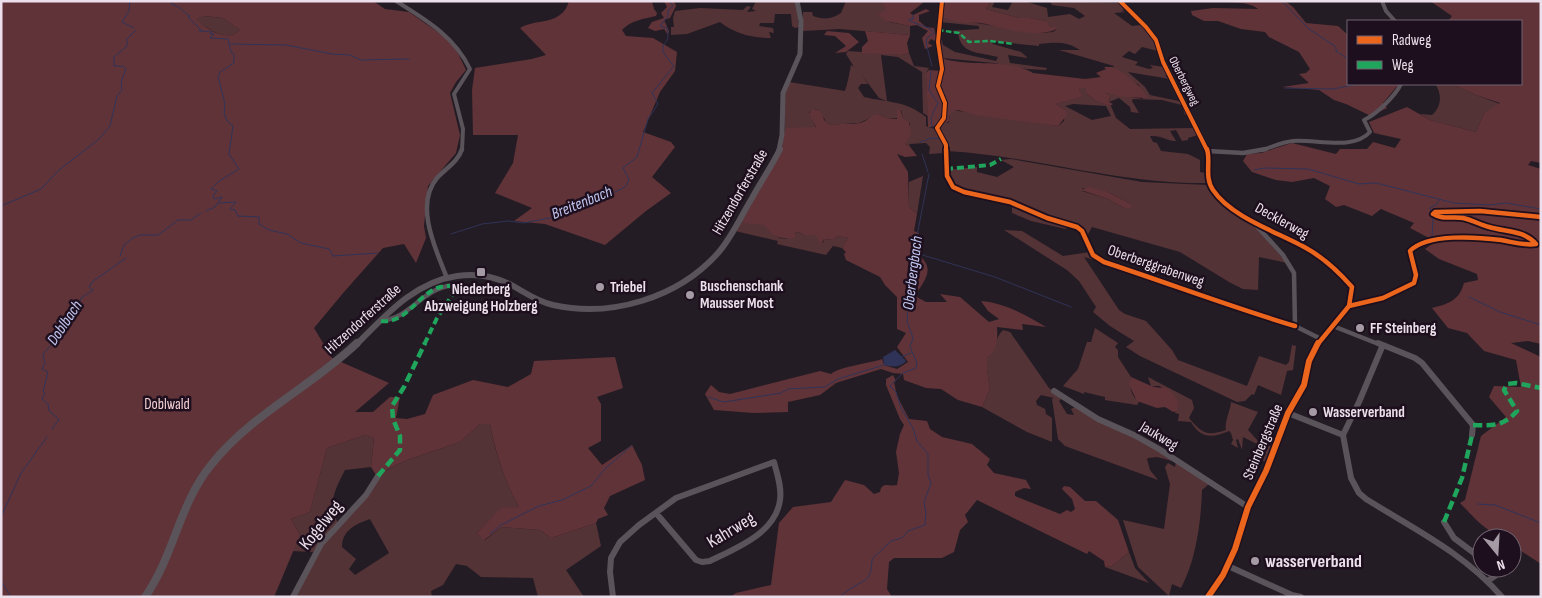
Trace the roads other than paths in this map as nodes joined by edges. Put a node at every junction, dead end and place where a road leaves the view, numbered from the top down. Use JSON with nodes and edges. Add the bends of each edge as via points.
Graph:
{"nodes":[{"id":1,"x":396,"y":1,"type":"edge"},
{"id":2,"x":798,"y":1,"type":"edge"},
{"id":3,"x":942,"y":1,"type":"edge"},
{"id":4,"x":1120,"y":1,"type":"edge"},
{"id":5,"x":1382,"y":1,"type":"edge"},
{"id":6,"x":1394,"y":20,"type":"edge"},
{"id":7,"x":1400,"y":85,"type":"edge"},
{"id":8,"x":1208,"y":151,"type":"junction"},
{"id":9,"x":1248,"y":217,"type":"junction"},
{"id":10,"x":1541,"y":217,"type":"edge"},
{"id":11,"x":446,"y":278,"type":"junction"},
{"id":12,"x":454,"y":291,"type":"dead end"},
{"id":13,"x":1349,"y":306,"type":"junction"},
{"id":14,"x":381,"y":321,"type":"junction"},
{"id":15,"x":1295,"y":326,"type":"junction"},
{"id":16,"x":1333,"y":326,"type":"junction"},
{"id":17,"x":1321,"y":339,"type":"junction"},
{"id":18,"x":1382,"y":347,"type":"junction"},
{"id":19,"x":1054,"y":391,"type":"dead end"},
{"id":20,"x":1288,"y":413,"type":"junction"},
{"id":21,"x":1343,"y":435,"type":"junction"},
{"id":22,"x":1472,"y":435,"type":"dead end"},
{"id":23,"x":378,"y":476,"type":"dead end"},
{"id":24,"x":1248,"y":507,"type":"junction"},
{"id":25,"x":656,"y":513,"type":"junction"},
{"id":26,"x":1444,"y":522,"type":"dead end"},
{"id":27,"x":1472,"y":551,"type":"edge"},
{"id":28,"x":1228,"y":566,"type":"junction"},
{"id":29,"x":1492,"y":578,"type":"edge"},
{"id":30,"x":1489,"y":580,"type":"junction"},
{"id":31,"x":145,"y":597,"type":"edge"},
{"id":32,"x":293,"y":597,"type":"edge"},
{"id":33,"x":613,"y":597,"type":"edge"},
{"id":34,"x":1208,"y":597,"type":"edge"},
{"id":35,"x":1301,"y":597,"type":"edge"},
{"id":36,"x":1502,"y":597,"type":"edge"}],
"edges":[{"from":1,"to":11,"type":"street","via":[[451,37],[470,69],[454,96],[463,127],[462,152],[434,182],[429,193],[430,233]]},
{"from":2,"to":11,"type":"main road","name":"Hitzendorferstraße","via":[[801,10],[800,54],[782,95],[780,148],[728,241],[702,270],[649,298],[598,310],[575,309],[540,301],[488,276]]},
{"from":3,"to":15,"type":"street","name":"Oberberggrabenweg","via":[[938,42],[942,69],[938,86],[945,103],[944,116],[938,128],[946,146],[947,176],[952,185],[962,191],[1010,202],[1077,227],[1093,255],[1104,262]]},
{"from":4,"to":8,"type":"street","name":"Oberbergweg","via":[[1156,40],[1162,61]]},
{"from":5,"to":6,"type":"street"},
{"from":7,"to":8,"type":"street","via":[[1375,115],[1364,120],[1370,132],[1367,137],[1347,142],[1290,141],[1249,153]]},
{"from":8,"to":9,"type":"street","name":"Decklerweg","via":[[1207,174],[1212,188],[1219,198]]},
{"from":9,"to":13,"type":"street","name":"Decklerweg","via":[[1313,252],[1332,266],[1352,287]]},
{"from":9,"to":15,"type":"street","via":[[1278,249],[1294,273]]},
{"from":10,"to":13,"type":"main road","via":[[1480,211],[1435,212],[1433,214],[1438,218],[1463,218],[1486,227],[1522,234],[1536,244],[1463,238],[1419,243],[1410,251],[1416,274],[1414,282],[1383,298]]},
{"from":11,"to":14,"type":"main road","name":"Hitzendorferstraße","via":[[416,291]]},
{"from":12,"to":14,"type":"street","via":[[453,286],[434,289],[398,318]]},
{"from":13,"to":16,"type":"main road","name":"Steinbergstraße"},
{"from":14,"to":31,"type":"main road","name":"Hitzendorferstraße","via":[[318,377],[247,430],[216,460],[194,491],[165,566]]},
{"from":15,"to":17,"type":"street"},
{"from":16,"to":17,"type":"main road","name":"Steinbergstraße"},
{"from":16,"to":18,"type":"street"},
{"from":17,"to":20,"type":"main road","name":"Steinbergstraße","via":[[1309,361],[1304,385]]},
{"from":18,"to":21,"type":"street","via":[[1356,413]]},
{"from":18,"to":22,"type":"street","via":[[1415,358],[1422,364],[1473,425]]},
{"from":19,"to":24,"type":"street","name":"Jaukweg","via":[[1098,419],[1159,449]]},
{"from":20,"to":21,"type":"street"},
{"from":20,"to":24,"type":"main road","name":"Steinbergstraße"},
{"from":21,"to":30,"type":"street","via":[[1351,481],[1357,492],[1460,557]]},
{"from":23,"to":32,"type":"street","name":"Kogelweg","via":[[366,495],[317,551]]},
{"from":24,"to":28,"type":"main road","name":"Steinbergstraße"},
{"from":25,"to":25,"type":"street","name":"Kahrweg","via":[[696,560],[710,560],[758,535],[774,520],[780,498],[774,462],[676,498]]},
{"from":25,"to":33,"type":"street","name":"Kahrweg","via":[[622,540],[612,553]]},
{"from":26,"to":27,"type":"street","via":[[1446,528]]},
{"from":28,"to":34,"type":"main road","name":"Steinbergstraße"},
{"from":28,"to":35,"type":"street"},
{"from":29,"to":30,"type":"street"},
{"from":30,"to":36,"type":"street"}]}
